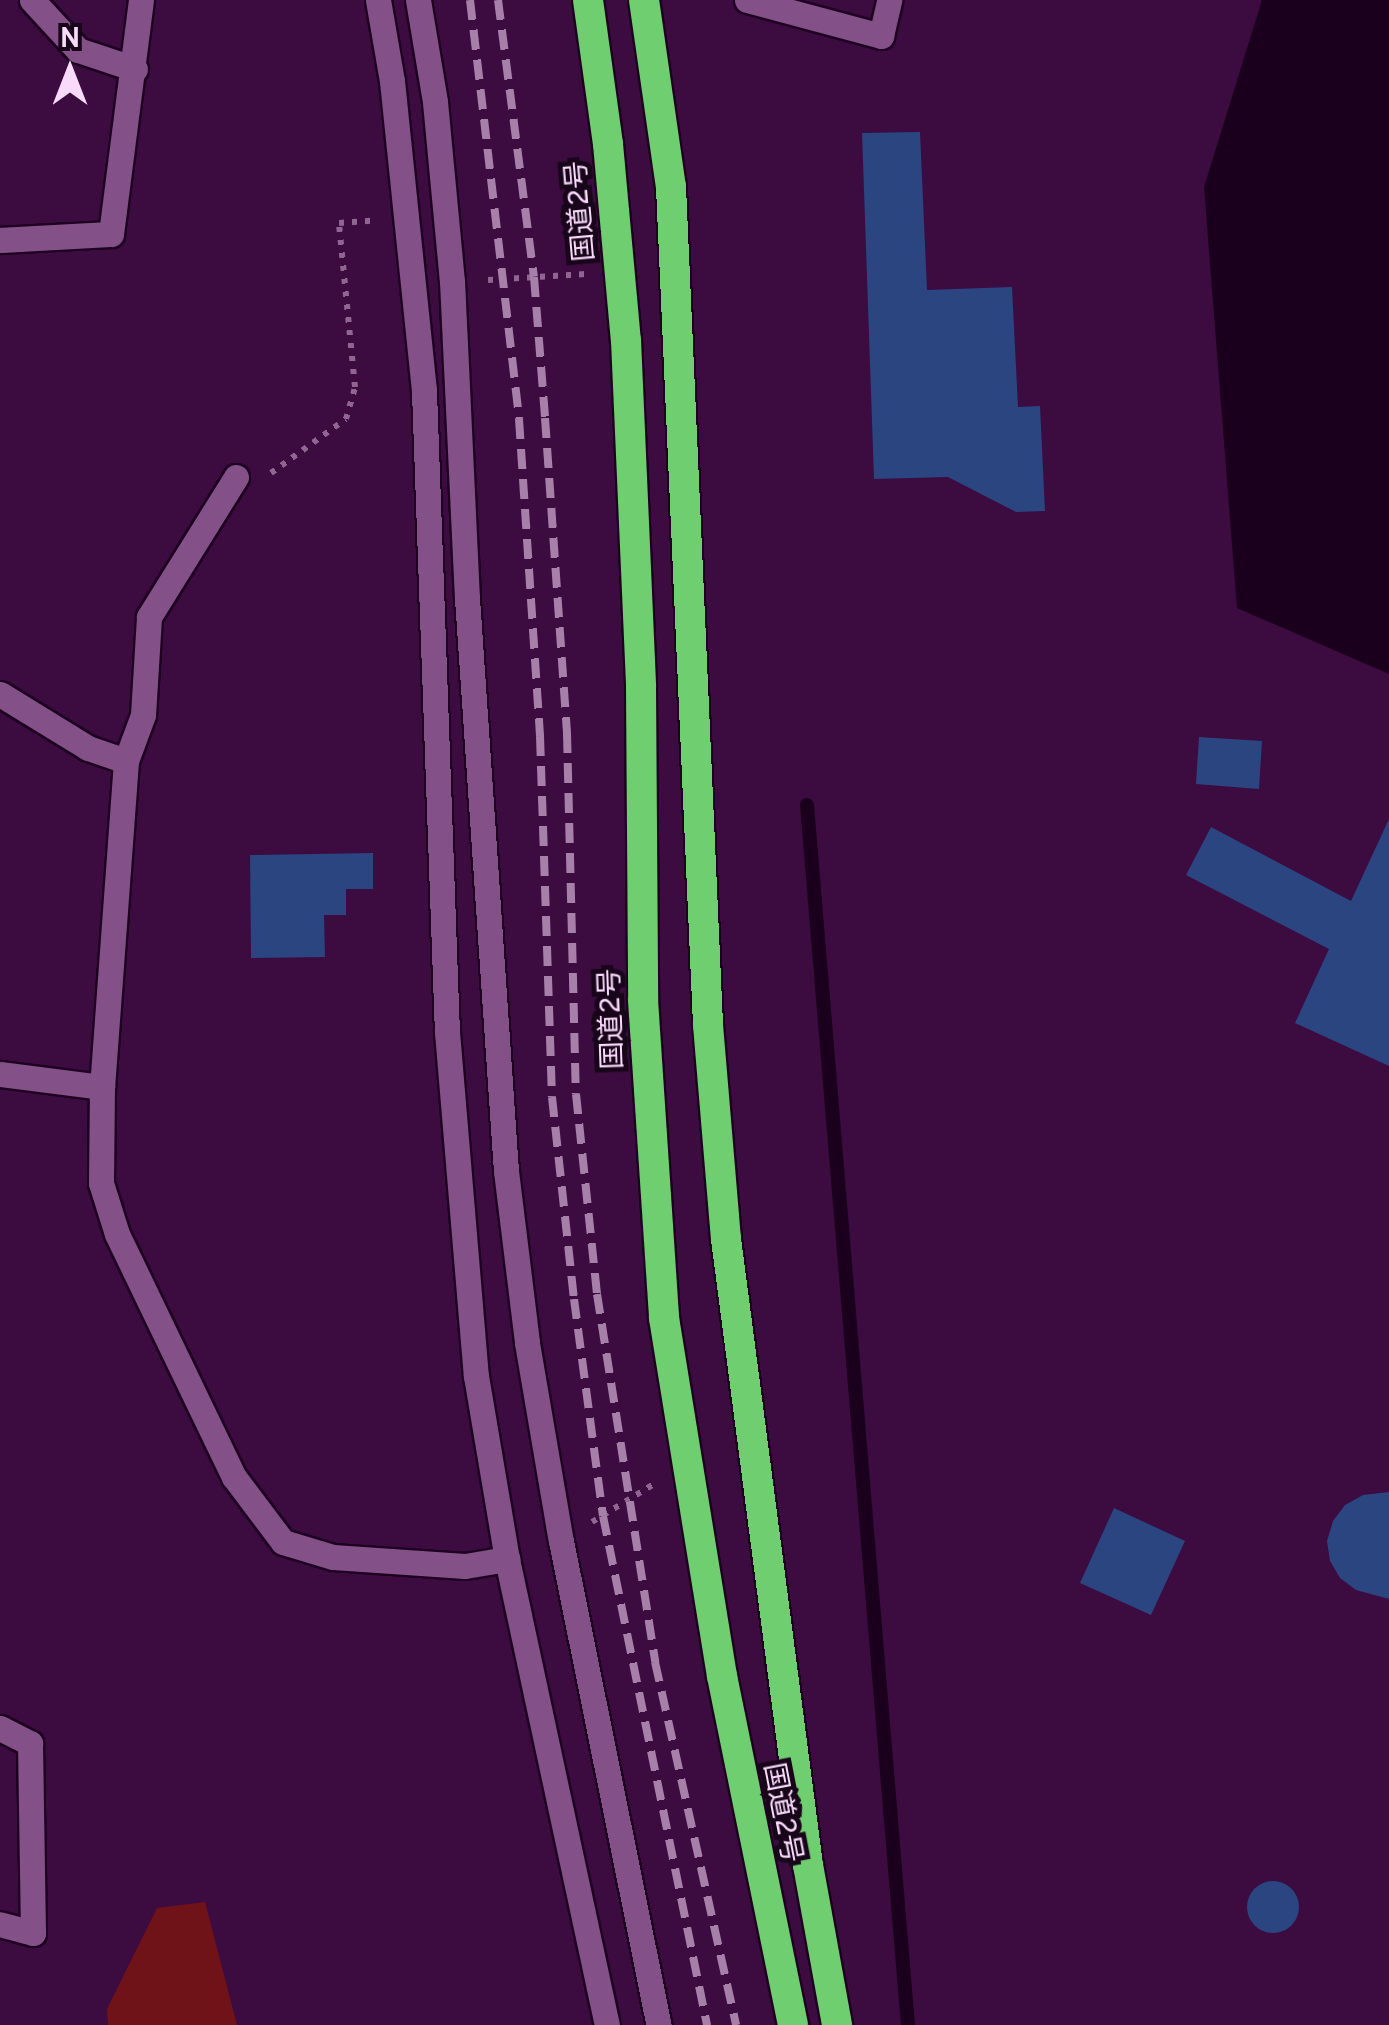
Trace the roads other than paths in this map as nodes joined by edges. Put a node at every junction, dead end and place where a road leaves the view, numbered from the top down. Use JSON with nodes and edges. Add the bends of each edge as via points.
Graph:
{"nodes":[{"id":1,"x":32,"y":0,"type":"edge"},
{"id":2,"x":142,"y":0,"type":"edge"},
{"id":3,"x":378,"y":0,"type":"edge"},
{"id":4,"x":418,"y":0,"type":"edge"},
{"id":5,"x":588,"y":0,"type":"edge"},
{"id":6,"x":644,"y":0,"type":"edge"},
{"id":7,"x":747,"y":0,"type":"edge"},
{"id":8,"x":889,"y":0,"type":"edge"},
{"id":9,"x":135,"y":69,"type":"junction"},
{"id":10,"x":0,"y":240,"type":"edge"},
{"id":11,"x":236,"y":478,"type":"road end"},
{"id":12,"x":0,"y":694,"type":"edge"},
{"id":13,"x":126,"y":761,"type":"junction"},
{"id":14,"x":0,"y":1074,"type":"edge"},
{"id":15,"x":102,"y":1086,"type":"junction"},
{"id":16,"x":507,"y":1558,"type":"junction"},
{"id":17,"x":0,"y":1728,"type":"edge"},
{"id":18,"x":0,"y":1924,"type":"edge"},
{"id":19,"x":607,"y":2025,"type":"edge"},
{"id":20,"x":659,"y":2025,"type":"edge"},
{"id":21,"x":793,"y":2025,"type":"edge"},
{"id":22,"x":837,"y":2025,"type":"edge"}],
"edges":[{"from":1,"to":9,"type":"street","via":[[78,50]]},
{"from":2,"to":9,"type":"street"},
{"from":3,"to":16,"type":"street","via":[[424,391],[448,1032],[476,1376]]},
{"from":4,"to":20,"type":"street","via":[[452,282],[510,1209],[562,1541]]},
{"from":5,"to":21,"type":"highway","name":"国道2号","via":[[620,272],[641,688],[643,1000],[664,1318],[746,1806]]},
{"from":6,"to":22,"type":"highway","name":"国道2号","via":[[672,187],[708,1024],[726,1239],[802,1826]]},
{"from":7,"to":8,"type":"street","via":[[881,36]]},
{"from":9,"to":10,"type":"street","via":[[111,234]]},
{"from":11,"to":13,"type":"street","via":[[150,617],[143,716]]},
{"from":12,"to":13,"type":"street","via":[[88,748]]},
{"from":13,"to":15,"type":"street"},
{"from":14,"to":15,"type":"street"},
{"from":15,"to":16,"type":"street","via":[[101,1183],[117,1234],[234,1477],[283,1542],[333,1557],[466,1566]]},
{"from":16,"to":19,"type":"street"},
{"from":17,"to":18,"type":"street","via":[[30,1743],[33,1933]]}]}
